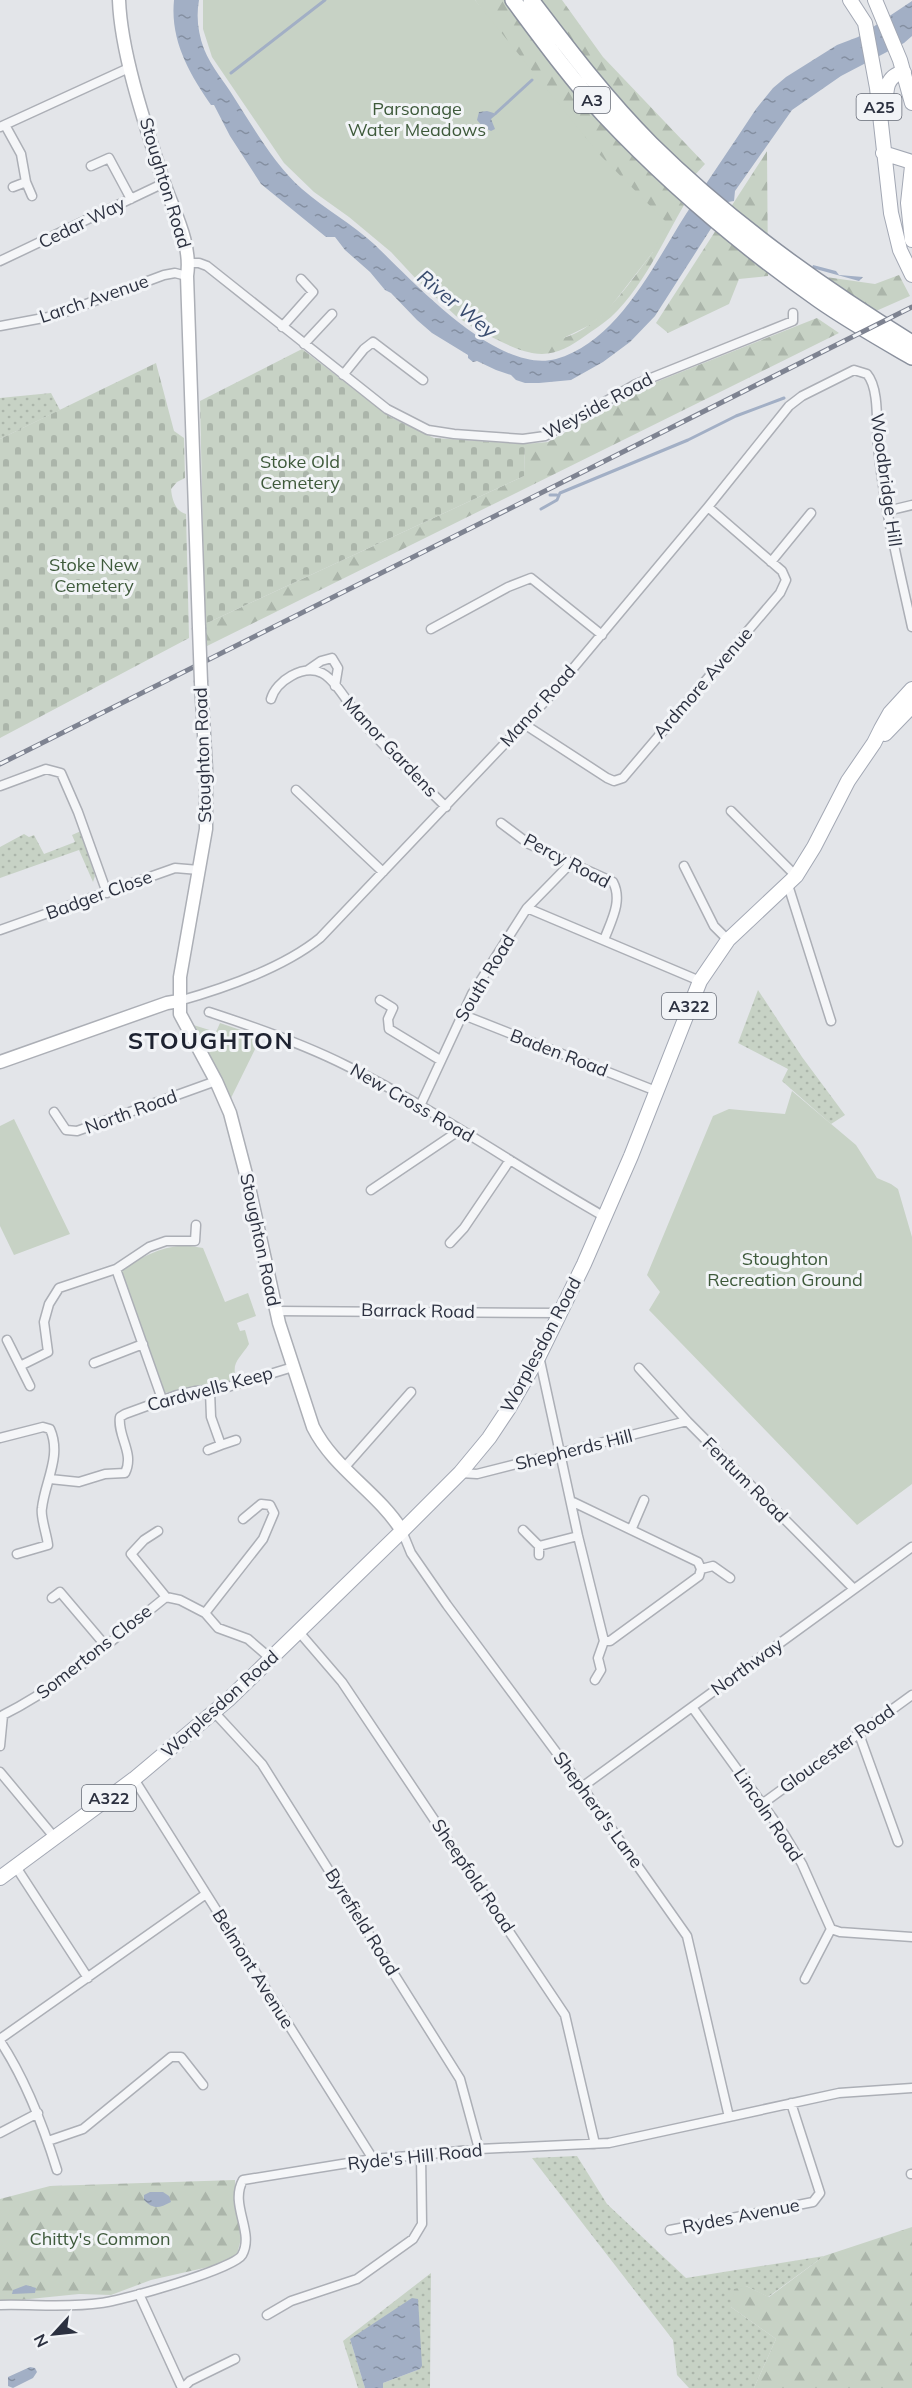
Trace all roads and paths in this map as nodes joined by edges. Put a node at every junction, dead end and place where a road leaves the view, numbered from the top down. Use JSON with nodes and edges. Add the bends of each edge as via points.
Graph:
{"nodes":[{"id":1,"x":119,"y":0,"type":"edge"},
{"id":2,"x":513,"y":0,"type":"edge"},
{"id":3,"x":531,"y":0,"type":"edge"},
{"id":4,"x":850,"y":0,"type":"edge"},
{"id":5,"x":859,"y":0,"type":"edge"},
{"id":6,"x":875,"y":0,"type":"edge"},
{"id":7,"x":864,"y":20,"type":"junction"},
{"id":8,"x":131,"y":67,"type":"junction"},
{"id":9,"x":904,"y":72,"type":"junction"},
{"id":10,"x":912,"y":103,"type":"edge"},
{"id":11,"x":2,"y":126,"type":"edge"},
{"id":12,"x":881,"y":138,"type":"junction"},
{"id":13,"x":883,"y":153,"type":"junction"},
{"id":14,"x":912,"y":164,"type":"edge"},
{"id":15,"x":91,"y":166,"type":"dead end"},
{"id":16,"x":26,"y":182,"type":"junction"},
{"id":17,"x":164,"y":183,"type":"junction"},
{"id":18,"x":686,"y":186,"type":"junction"},
{"id":19,"x":13,"y":187,"type":"dead end"},
{"id":20,"x":32,"y":196,"type":"dead end"},
{"id":21,"x":131,"y":199,"type":"junction"},
{"id":22,"x":732,"y":226,"type":"junction"},
{"id":23,"x":912,"y":240,"type":"edge"},
{"id":24,"x":0,"y":261,"type":"edge"},
{"id":25,"x":188,"y":269,"type":"junction"},
{"id":26,"x":912,"y":275,"type":"edge"},
{"id":27,"x":301,"y":279,"type":"dead end"},
{"id":28,"x":793,"y":313,"type":"dead end"},
{"id":29,"x":332,"y":314,"type":"dead end"},
{"id":30,"x":0,"y":326,"type":"edge"},
{"id":31,"x":282,"y":327,"type":"junction"},
{"id":32,"x":912,"y":343,"type":"edge"},
{"id":33,"x":304,"y":344,"type":"junction"},
{"id":34,"x":912,"y":357,"type":"edge"},
{"id":35,"x":863,"y":372,"type":"joint"},
{"id":36,"x":343,"y":375,"type":"junction"},
{"id":37,"x":423,"y":380,"type":"dead end"},
{"id":38,"x":912,"y":505,"type":"edge"},
{"id":39,"x":708,"y":507,"type":"junction"},
{"id":40,"x":886,"y":511,"type":"junction"},
{"id":41,"x":811,"y":513,"type":"dead end"},
{"id":42,"x":771,"y":562,"type":"junction"},
{"id":43,"x":912,"y":627,"type":"edge"},
{"id":44,"x":430,"y":629,"type":"dead end"},
{"id":45,"x":602,"y":635,"type":"junction"},
{"id":46,"x":308,"y":670,"type":"junction"},
{"id":47,"x":335,"y":686,"type":"junction"},
{"id":48,"x":912,"y":689,"type":"edge"},
{"id":49,"x":271,"y":699,"type":"dead end"},
{"id":50,"x":912,"y":706,"type":"edge"},
{"id":51,"x":912,"y":719,"type":"edge"},
{"id":52,"x":896,"y":722,"type":"junction"},
{"id":53,"x":524,"y":724,"type":"junction"},
{"id":54,"x":874,"y":743,"type":"junction"},
{"id":55,"x":0,"y":786,"type":"edge"},
{"id":56,"x":296,"y":790,"type":"dead end"},
{"id":57,"x":446,"y":807,"type":"junction"},
{"id":58,"x":731,"y":811,"type":"dead end"},
{"id":59,"x":501,"y":823,"type":"dead end"},
{"id":60,"x":571,"y":863,"type":"junction"},
{"id":61,"x":684,"y":866,"type":"dead end"},
{"id":62,"x":199,"y":870,"type":"junction"},
{"id":63,"x":383,"y":872,"type":"junction"},
{"id":64,"x":792,"y":880,"type":"junction"},
{"id":65,"x":107,"y":892,"type":"junction"},
{"id":66,"x":527,"y":908,"type":"junction"},
{"id":67,"x":0,"y":930,"type":"edge"},
{"id":68,"x":604,"y":940,"type":"junction"},
{"id":69,"x":728,"y":940,"type":"junction"},
{"id":70,"x":700,"y":981,"type":"junction"},
{"id":71,"x":380,"y":1000,"type":"dead end"},
{"id":72,"x":179,"y":1001,"type":"junction"},
{"id":73,"x":208,"y":1012,"type":"dead end"},
{"id":74,"x":461,"y":1014,"type":"junction"},
{"id":75,"x":831,"y":1021,"type":"dead end"},
{"id":76,"x":440,"y":1060,"type":"junction"},
{"id":77,"x":0,"y":1062,"type":"edge"},
{"id":78,"x":216,"y":1081,"type":"junction"},
{"id":79,"x":656,"y":1091,"type":"junction"},
{"id":80,"x":420,"y":1106,"type":"junction"},
{"id":81,"x":54,"y":1112,"type":"dead end"},
{"id":82,"x":460,"y":1130,"type":"junction"},
{"id":83,"x":510,"y":1160,"type":"junction"},
{"id":84,"x":371,"y":1190,"type":"dead end"},
{"id":85,"x":605,"y":1217,"type":"junction"},
{"id":86,"x":196,"y":1225,"type":"dead end"},
{"id":87,"x":450,"y":1243,"type":"dead end"},
{"id":88,"x":116,"y":1269,"type":"junction"},
{"id":89,"x":276,"y":1311,"type":"junction"},
{"id":90,"x":560,"y":1313,"type":"junction"},
{"id":91,"x":7,"y":1340,"type":"dead end"},
{"id":92,"x":143,"y":1344,"type":"junction"},
{"id":93,"x":539,"y":1356,"type":"junction"},
{"id":94,"x":94,"y":1363,"type":"dead end"},
{"id":95,"x":20,"y":1366,"type":"junction"},
{"id":96,"x":293,"y":1367,"type":"junction"},
{"id":97,"x":639,"y":1368,"type":"dead end"},
{"id":98,"x":30,"y":1386,"type":"dead end"},
{"id":99,"x":210,"y":1391,"type":"junction"},
{"id":100,"x":411,"y":1392,"type":"dead end"},
{"id":101,"x":162,"y":1399,"type":"junction"},
{"id":102,"x":687,"y":1422,"type":"junction"},
{"id":103,"x":0,"y":1438,"type":"edge"},
{"id":104,"x":236,"y":1440,"type":"dead end"},
{"id":105,"x":221,"y":1445,"type":"junction"},
{"id":106,"x":208,"y":1449,"type":"dead end"},
{"id":107,"x":561,"y":1452,"type":"junction"},
{"id":108,"x":344,"y":1468,"type":"junction"},
{"id":109,"x":460,"y":1473,"type":"junction"},
{"id":110,"x":50,"y":1479,"type":"junction"},
{"id":111,"x":644,"y":1500,"type":"dead end"},
{"id":112,"x":571,"y":1501,"type":"junction"},
{"id":113,"x":243,"y":1520,"type":"dead end"},
{"id":114,"x":632,"y":1528,"type":"junction"},
{"id":115,"x":523,"y":1530,"type":"dead end"},
{"id":116,"x":158,"y":1531,"type":"dead end"},
{"id":117,"x":402,"y":1532,"type":"junction"},
{"id":118,"x":578,"y":1536,"type":"junction"},
{"id":119,"x":912,"y":1547,"type":"edge"},
{"id":120,"x":17,"y":1554,"type":"dead end"},
{"id":121,"x":700,"y":1569,"type":"junction"},
{"id":122,"x":730,"y":1578,"type":"dead end"},
{"id":123,"x":854,"y":1589,"type":"junction"},
{"id":124,"x":166,"y":1597,"type":"junction"},
{"id":125,"x":52,"y":1598,"type":"dead end"},
{"id":126,"x":205,"y":1613,"type":"junction"},
{"id":127,"x":299,"y":1632,"type":"junction"},
{"id":128,"x":604,"y":1641,"type":"junction"},
{"id":129,"x":105,"y":1645,"type":"junction"},
{"id":130,"x":270,"y":1658,"type":"junction"},
{"id":131,"x":595,"y":1680,"type":"dead end"},
{"id":132,"x":912,"y":1695,"type":"edge"},
{"id":133,"x":692,"y":1707,"type":"junction"},
{"id":134,"x":214,"y":1712,"type":"junction"},
{"id":135,"x":1,"y":1713,"type":"edge"},
{"id":136,"x":859,"y":1734,"type":"junction"},
{"id":137,"x":0,"y":1746,"type":"edge"},
{"id":138,"x":0,"y":1772,"type":"edge"},
{"id":139,"x":134,"y":1779,"type":"junction"},
{"id":140,"x":582,"y":1787,"type":"junction"},
{"id":141,"x":762,"y":1804,"type":"junction"},
{"id":142,"x":55,"y":1838,"type":"junction"},
{"id":143,"x":898,"y":1842,"type":"dead end"},
{"id":144,"x":16,"y":1867,"type":"junction"},
{"id":145,"x":0,"y":1878,"type":"edge"},
{"id":146,"x":206,"y":1894,"type":"junction"},
{"id":147,"x":831,"y":1929,"type":"junction"},
{"id":148,"x":912,"y":1937,"type":"edge"},
{"id":149,"x":88,"y":1977,"type":"junction"},
{"id":150,"x":805,"y":1979,"type":"dead end"},
{"id":151,"x":0,"y":2040,"type":"edge"},
{"id":152,"x":203,"y":2085,"type":"dead end"},
{"id":153,"x":912,"y":2088,"type":"edge"},
{"id":154,"x":791,"y":2103,"type":"junction"},
{"id":155,"x":38,"y":2113,"type":"junction"},
{"id":156,"x":729,"y":2117,"type":"junction"},
{"id":157,"x":0,"y":2133,"type":"edge"},
{"id":158,"x":48,"y":2141,"type":"junction"},
{"id":159,"x":595,"y":2144,"type":"junction"},
{"id":160,"x":479,"y":2149,"type":"junction"},
{"id":161,"x":421,"y":2155,"type":"junction"},
{"id":162,"x":373,"y":2160,"type":"junction"},
{"id":163,"x":57,"y":2170,"type":"dead end"},
{"id":164,"x":670,"y":2230,"type":"dead end"},
{"id":165,"x":139,"y":2294,"type":"junction"},
{"id":166,"x":0,"y":2305,"type":"edge"},
{"id":167,"x":267,"y":2315,"type":"dead end"},
{"id":168,"x":235,"y":2359,"type":"dead end"},
{"id":169,"x":182,"y":2388,"type":"edge"}],
"edges":[{"from":1,"to":8,"type":"street","name":"Stoughton Road"},
{"from":2,"to":18,"type":"highway","number":"A3","via":[[604,114]]},
{"from":3,"to":18,"type":"highway","number":"A3"},
{"from":4,"to":7,"type":"main road","number":"A25"},
{"from":5,"to":7,"type":"main road","number":"A25"},
{"from":6,"to":9,"type":"main road","number":"A25"},
{"from":7,"to":12,"type":"main road","number":"A25","via":[[873,61]]},
{"from":8,"to":11,"type":"street"},
{"from":8,"to":17,"type":"street","name":"Stoughton Road"},
{"from":9,"to":10,"type":"main road","number":"A25"},
{"from":9,"to":12,"type":"main road","number":"A25","via":[[888,81],[886,126]]},
{"from":11,"to":16,"type":"street","via":[[21,154]]},
{"from":12,"to":13,"type":"main road","number":"A25"},
{"from":13,"to":14,"type":"main road"},
{"from":13,"to":26,"type":"main road","number":"A25","via":[[895,234]]},
{"from":14,"to":23,"type":"main road","via":[[908,203]]},
{"from":15,"to":21,"type":"street","via":[[109,158]]},
{"from":16,"to":19,"type":"street"},
{"from":16,"to":20,"type":"street"},
{"from":17,"to":21,"type":"street","name":"Cedar Way"},
{"from":17,"to":25,"type":"street","name":"Stoughton Road","via":[[184,238]]},
{"from":18,"to":22,"type":"highway","number":"A3"},
{"from":21,"to":24,"type":"street","name":"Cedar Way"},
{"from":22,"to":32,"type":"highway","number":"A3"},
{"from":22,"to":34,"type":"highway","number":"A3","via":[[804,289]]},
{"from":25,"to":30,"type":"street","name":"Larch Avenue","via":[[54,316]]},
{"from":25,"to":31,"type":"street","name":"Weyside Road","via":[[199,262],[207,266]]},
{"from":25,"to":62,"type":"street","name":"Stoughton Road","bridge":true,"via":[[207,800]]},
{"from":27,"to":31,"type":"street","via":[[313,292]]},
{"from":28,"to":36,"type":"street","name":"Weyside Road","via":[[793,321],[636,384],[534,439],[428,430],[387,409]]},
{"from":29,"to":33,"type":"street"},
{"from":31,"to":33,"type":"street","name":"Weyside Road"},
{"from":33,"to":36,"type":"street","name":"Weyside Road"},
{"from":35,"to":39,"type":"street","name":"Manor Road","via":[[854,370],[789,406]]},
{"from":35,"to":40,"type":"street","name":"Woodbridge Hill","via":[[874,387]]},
{"from":36,"to":37,"type":"street","via":[[373,342]]},
{"from":38,"to":40,"type":"street"},
{"from":39,"to":42,"type":"street","name":"Ardmore Avenue"},
{"from":39,"to":45,"type":"street","name":"Manor Road"},
{"from":40,"to":43,"type":"street","name":"Woodbridge Hill"},
{"from":41,"to":42,"type":"street"},
{"from":42,"to":53,"type":"street","name":"Ardmore Avenue","via":[[786,580],[780,593],[623,777],[614,781],[606,778]]},
{"from":44,"to":45,"type":"street","via":[[531,578]]},
{"from":45,"to":53,"type":"street","name":"Manor Road"},
{"from":46,"to":47,"type":"street","name":"Manor Gardens","via":[[322,673]]},
{"from":46,"to":47,"type":"street","name":"Manor Gardens","via":[[332,658],[338,668]]},
{"from":46,"to":49,"type":"street","name":"Manor Gardens","via":[[284,679]]},
{"from":47,"to":57,"type":"street","name":"Manor Gardens","via":[[362,722]]},
{"from":48,"to":54,"type":"main road","name":"Worplesdon Road","via":[[891,713]]},
{"from":50,"to":52,"type":"main road","name":"Worplesdon Road"},
{"from":51,"to":52,"type":"main road"},
{"from":52,"to":54,"type":"main road","name":"Worplesdon Road"},
{"from":53,"to":57,"type":"street","name":"Manor Road"},
{"from":54,"to":64,"type":"main road","name":"Worplesdon Road","number":"A322"},
{"from":55,"to":65,"type":"street","via":[[46,769],[61,772]]},
{"from":56,"to":63,"type":"street"},
{"from":57,"to":63,"type":"street","name":"Manor Road"},
{"from":58,"to":64,"type":"street"},
{"from":59,"to":60,"type":"street","name":"Percy Road","via":[[529,844]]},
{"from":60,"to":66,"type":"street","name":"South Road"},
{"from":60,"to":68,"type":"street","name":"Percy Road","via":[[613,882],[619,892]]},
{"from":61,"to":69,"type":"street","via":[[714,926]]},
{"from":62,"to":65,"type":"street","name":"Badger Close","via":[[175,868]]},
{"from":62,"to":72,"type":"street","name":"Stoughton Road"},
{"from":63,"to":72,"type":"street","name":"Manor Road","via":[[300,954]]},
{"from":64,"to":69,"type":"main road","name":"Worplesdon Road","number":"A322"},
{"from":64,"to":75,"type":"street"},
{"from":65,"to":67,"type":"street","name":"Badger Close"},
{"from":66,"to":68,"type":"street"},
{"from":66,"to":74,"type":"street","name":"South Road"},
{"from":68,"to":70,"type":"street"},
{"from":69,"to":70,"type":"main road","name":"Worplesdon Road","number":"A322"},
{"from":70,"to":79,"type":"main road","name":"Worplesdon Road","number":"A322"},
{"from":71,"to":76,"type":"street","via":[[393,1008],[389,1029]]},
{"from":72,"to":77,"type":"street"},
{"from":72,"to":78,"type":"street","name":"Stoughton Road","via":[[181,1020]]},
{"from":73,"to":80,"type":"street","name":"New Cross Road","via":[[293,1041]]},
{"from":74,"to":76,"type":"street","name":"South Road"},
{"from":74,"to":79,"type":"street","name":"Baden Road"},
{"from":76,"to":80,"type":"street","name":"South Road"},
{"from":78,"to":81,"type":"street","name":"North Road","via":[[77,1131],[66,1130]]},
{"from":78,"to":89,"type":"street","name":"Stoughton Road","via":[[235,1132]]},
{"from":79,"to":85,"type":"main road","name":"Worplesdon Road","number":"A322"},
{"from":80,"to":82,"type":"street","name":"New Cross Road"},
{"from":82,"to":83,"type":"street","name":"New Cross Road"},
{"from":82,"to":84,"type":"street"},
{"from":83,"to":85,"type":"street","name":"New Cross Road"},
{"from":83,"to":87,"type":"street"},
{"from":85,"to":90,"type":"main road","name":"Worplesdon Road","number":"A322"},
{"from":86,"to":88,"type":"street","via":[[195,1240],[166,1241],[149,1247]]},
{"from":88,"to":92,"type":"street"},
{"from":88,"to":95,"type":"street","via":[[60,1288],[48,1304],[44,1322],[48,1352]]},
{"from":89,"to":90,"type":"street","name":"Barrack Road"},
{"from":89,"to":96,"type":"street","name":"Stoughton Road"},
{"from":90,"to":93,"type":"main road","name":"Worplesdon Road","number":"A322"},
{"from":91,"to":95,"type":"street"},
{"from":92,"to":94,"type":"street"},
{"from":92,"to":101,"type":"street"},
{"from":93,"to":107,"type":"street"},
{"from":93,"to":109,"type":"main road","name":"Worplesdon Road","number":"A322","via":[[489,1438]]},
{"from":95,"to":98,"type":"street"},
{"from":96,"to":99,"type":"street","name":"Cardwells Keep"},
{"from":96,"to":108,"type":"street","name":"Stoughton Road","via":[[321,1443]]},
{"from":97,"to":102,"type":"street","name":"Fentum Road"},
{"from":99,"to":101,"type":"street","name":"Cardwells Keep","via":[[195,1390]]},
{"from":99,"to":105,"type":"street","via":[[210,1418]]},
{"from":100,"to":108,"type":"street"},
{"from":101,"to":110,"type":"street","name":"Cardwells Keep","via":[[120,1417],[128,1452],[125,1473],[79,1482]]},
{"from":102,"to":107,"type":"street","name":"Shepherds Hill"},
{"from":102,"to":123,"type":"street","name":"Fentum Road"},
{"from":103,"to":110,"type":"street","via":[[35,1428],[50,1429],[55,1440]]},
{"from":104,"to":105,"type":"street"},
{"from":105,"to":106,"type":"street"},
{"from":107,"to":109,"type":"street","name":"Shepherds Hill","via":[[477,1474]]},
{"from":107,"to":112,"type":"street"},
{"from":108,"to":117,"type":"street","name":"Stoughton Road","via":[[392,1515]]},
{"from":109,"to":117,"type":"main road","name":"Worplesdon Road","number":"A322"},
{"from":110,"to":120,"type":"street","via":[[41,1510],[48,1545]]},
{"from":111,"to":114,"type":"street"},
{"from":112,"to":114,"type":"street"},
{"from":112,"to":118,"type":"street"},
{"from":113,"to":126,"type":"street","via":[[261,1504],[270,1505],[274,1513],[263,1539]]},
{"from":114,"to":121,"type":"street","via":[[698,1562]]},
{"from":115,"to":118,"type":"street","via":[[539,1551]]},
{"from":116,"to":124,"type":"street","via":[[130,1554]]},
{"from":117,"to":127,"type":"main road","name":"Worplesdon Road","number":"A322"},
{"from":117,"to":140,"type":"street","name":"Shepherd's Lane","via":[[411,1553],[447,1605]]},
{"from":118,"to":128,"type":"street"},
{"from":119,"to":123,"type":"street","name":"Northway"},
{"from":121,"to":122,"type":"street","via":[[713,1566]]},
{"from":121,"to":128,"type":"street","via":[[699,1576],[610,1641]]},
{"from":123,"to":133,"type":"street","name":"Northway"},
{"from":124,"to":126,"type":"street","name":"Somertons Close"},
{"from":124,"to":129,"type":"street","name":"Somertons Close"},
{"from":125,"to":129,"type":"street","via":[[60,1592]]},
{"from":126,"to":130,"type":"street","name":"Somertons Close","via":[[218,1628],[249,1639]]},
{"from":127,"to":130,"type":"main road","name":"Worplesdon Road","number":"A322"},
{"from":127,"to":159,"type":"street","name":"Sheepfold Road","via":[[342,1682],[565,2015]]},
{"from":128,"to":131,"type":"street","via":[[598,1658],[602,1670]]},
{"from":129,"to":135,"type":"street","name":"Somertons Close","via":[[30,1702]]},
{"from":130,"to":134,"type":"main road","name":"Worplesdon Road","number":"A322"},
{"from":132,"to":136,"type":"street","name":"Gloucester Road"},
{"from":133,"to":140,"type":"street","name":"Northway"},
{"from":133,"to":141,"type":"street","name":"Lincoln Road"},
{"from":134,"to":139,"type":"main road","name":"Worplesdon Road","number":"A322"},
{"from":134,"to":160,"type":"street","name":"Byrefield Road","via":[[262,1764],[460,2079]]},
{"from":135,"to":137,"type":"street","name":"Somertons Close"},
{"from":136,"to":141,"type":"street","name":"Gloucester Road"},
{"from":136,"to":143,"type":"street"},
{"from":138,"to":142,"type":"street"},
{"from":139,"to":142,"type":"main road","name":"Worplesdon Road","number":"A322"},
{"from":139,"to":146,"type":"street","name":"Belmont Avenue"},
{"from":140,"to":156,"type":"street","name":"Shepherd's Lane","via":[[687,1936]]},
{"from":141,"to":147,"type":"street","name":"Lincoln Road","via":[[802,1864]]},
{"from":142,"to":144,"type":"main road","name":"Worplesdon Road","number":"A322"},
{"from":144,"to":145,"type":"main road","name":"Worplesdon Road","number":"A322"},
{"from":144,"to":149,"type":"street"},
{"from":146,"to":149,"type":"street"},
{"from":146,"to":162,"type":"street","name":"Belmont Avenue"},
{"from":147,"to":148,"type":"street"},
{"from":147,"to":150,"type":"street"},
{"from":149,"to":151,"type":"street"},
{"from":151,"to":155,"type":"street"},
{"from":152,"to":158,"type":"street","via":[[182,2057],[171,2057],[83,2129]]},
{"from":153,"to":154,"type":"street","name":"Ryde's Hill Road","via":[[839,2093]]},
{"from":154,"to":156,"type":"street","name":"Ryde's Hill Road"},
{"from":154,"to":164,"type":"street","name":"Rydes Avenue","via":[[820,2193],[813,2202]]},
{"from":155,"to":157,"type":"street"},
{"from":155,"to":158,"type":"street"},
{"from":156,"to":159,"type":"street","name":"Ryde's Hill Road"},
{"from":158,"to":163,"type":"street"},
{"from":159,"to":160,"type":"street","name":"Ryde's Hill Road"},
{"from":160,"to":161,"type":"street","name":"Ryde's Hill Road"},
{"from":161,"to":162,"type":"street","name":"Ryde's Hill Road"},
{"from":161,"to":167,"type":"street","via":[[423,2224],[412,2239],[357,2279],[291,2301]]},
{"from":162,"to":165,"type":"street","name":"Ryde's Hill Road","via":[[243,2180],[238,2191],[247,2241],[242,2256],[228,2265]]},
{"from":165,"to":166,"type":"street","name":"Ryde's Hill Road","via":[[101,2303]]},
{"from":165,"to":169,"type":"street"},
{"from":168,"to":169,"type":"street"}]}
